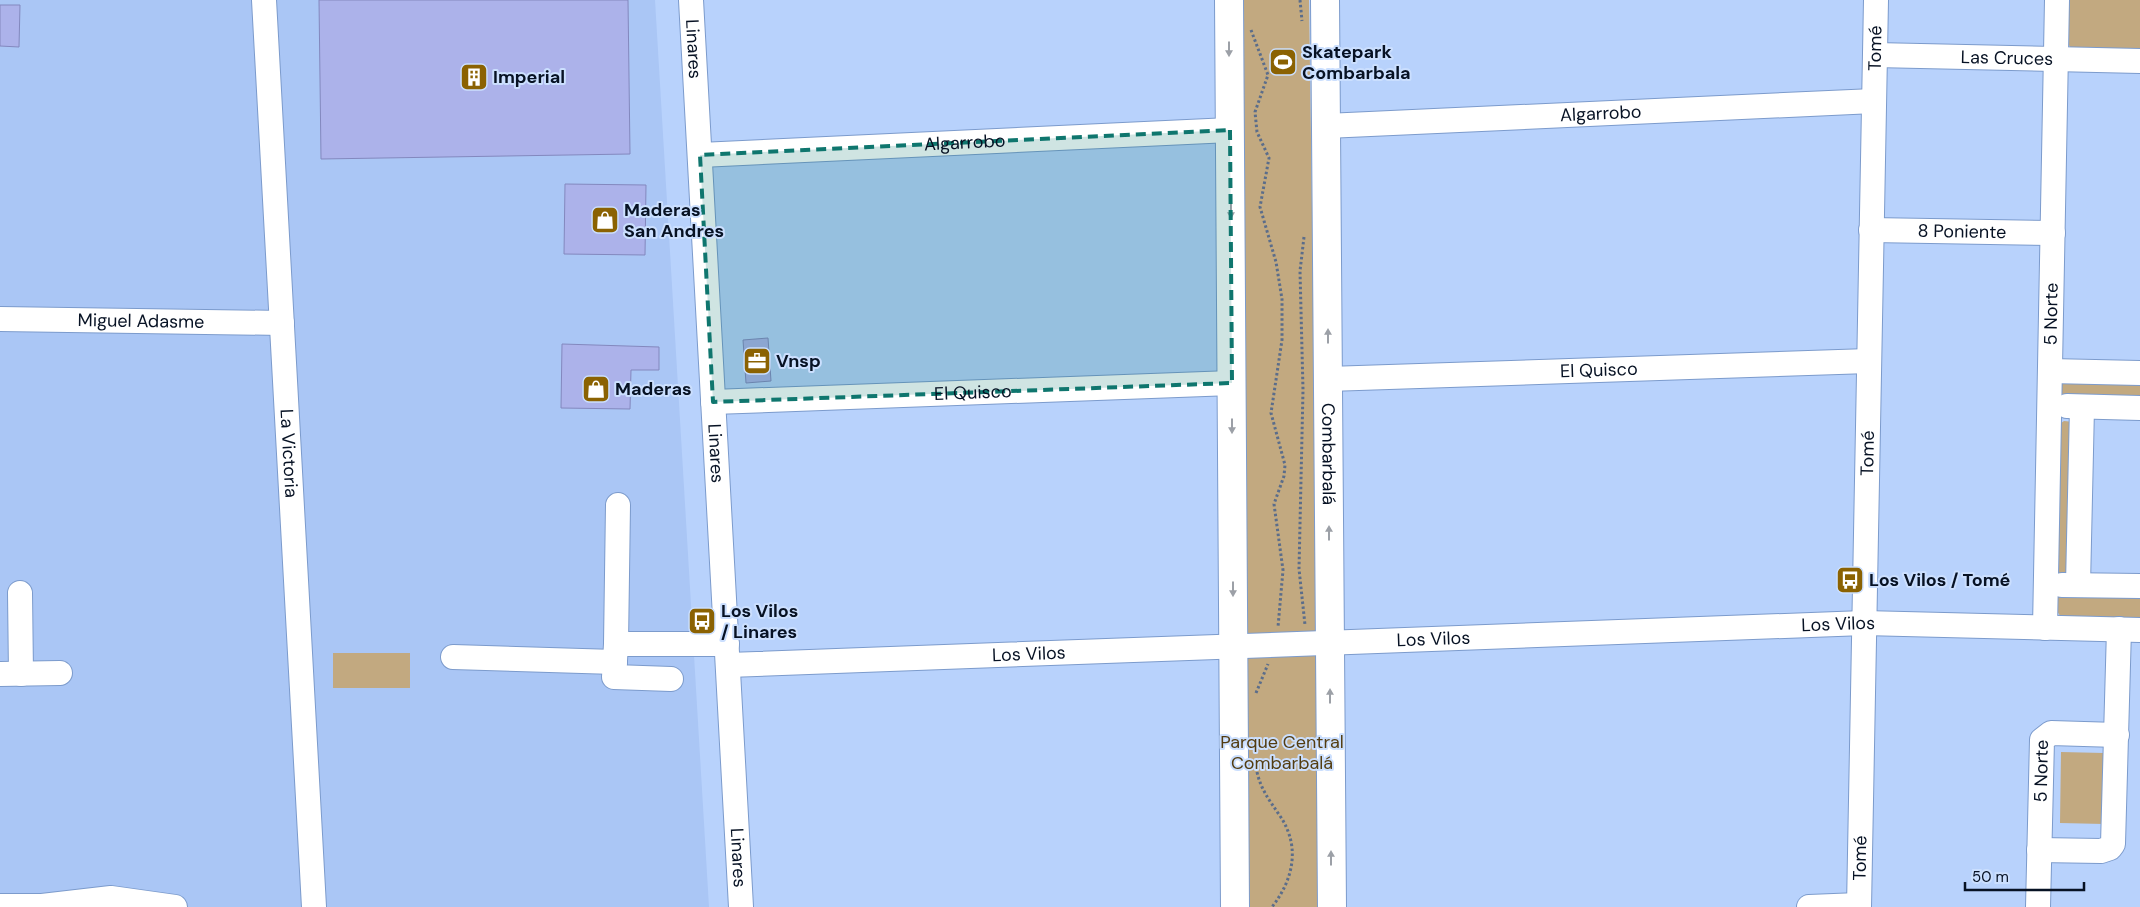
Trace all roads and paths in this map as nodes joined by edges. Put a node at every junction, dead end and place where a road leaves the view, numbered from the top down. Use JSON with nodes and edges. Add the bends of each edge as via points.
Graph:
{"nodes":[{"id":1,"x":264,"y":0,"type":"edge"},
{"id":2,"x":691,"y":0,"type":"edge"},
{"id":3,"x":1229,"y":0,"type":"edge"},
{"id":4,"x":1326,"y":0,"type":"edge"},
{"id":5,"x":1876,"y":0,"type":"edge"},
{"id":6,"x":2057,"y":0,"type":"edge"},
{"id":7,"x":1249,"y":24,"type":"dead end"},
{"id":8,"x":1875,"y":55,"type":"junction"},
{"id":9,"x":2056,"y":59,"type":"junction"},
{"id":10,"x":2140,"y":61,"type":"edge"},
{"id":11,"x":1874,"y":101,"type":"junction"},
{"id":12,"x":1326,"y":126,"type":"junction"},
{"id":13,"x":1230,"y":130,"type":"junction"},
{"id":14,"x":700,"y":155,"type":"junction"},
{"id":15,"x":1872,"y":230,"type":"junction"},
{"id":16,"x":2053,"y":233,"type":"junction"},
{"id":17,"x":0,"y":319,"type":"edge"},
{"id":18,"x":282,"y":323,"type":"junction"},
{"id":19,"x":1869,"y":361,"type":"junction"},
{"id":20,"x":2050,"y":371,"type":"junction"},
{"id":21,"x":2140,"y":373,"type":"edge"},
{"id":22,"x":1328,"y":379,"type":"junction"},
{"id":23,"x":1232,"y":383,"type":"junction"},
{"id":24,"x":713,"y":402,"type":"junction"},
{"id":25,"x":2049,"y":406,"type":"junction"},
{"id":26,"x":2082,"y":407,"type":"junction"},
{"id":27,"x":2140,"y":408,"type":"edge"},
{"id":28,"x":618,"y":505,"type":"dead end"},
{"id":29,"x":2046,"y":585,"type":"junction"},
{"id":30,"x":2078,"y":585,"type":"junction"},
{"id":31,"x":2140,"y":586,"type":"edge"},
{"id":32,"x":20,"y":593,"type":"dead end"},
{"id":33,"x":1864,"y":623,"type":"junction"},
{"id":34,"x":2045,"y":628,"type":"junction"},
{"id":35,"x":2129,"y":629,"type":"edge"},
{"id":36,"x":1330,"y":643,"type":"junction"},
{"id":37,"x":1277,"y":645,"type":"junction"},
{"id":38,"x":1233,"y":646,"type":"junction"},
{"id":39,"x":616,"y":653,"type":"junction"},
{"id":40,"x":728,"y":655,"type":"junction"},
{"id":41,"x":453,"y":657,"type":"dead end"},
{"id":42,"x":60,"y":673,"type":"dead end"},
{"id":43,"x":10,"y":674,"type":"edge"},
{"id":44,"x":671,"y":679,"type":"dead end"},
{"id":45,"x":1256,"y":694,"type":"dead end"},
{"id":46,"x":2116,"y":735,"type":"junction"},
{"id":47,"x":1256,"y":768,"type":"dead end"},
{"id":48,"x":2039,"y":850,"type":"junction"},
{"id":49,"x":0,"y":906,"type":"edge"},
{"id":50,"x":1859,"y":906,"type":"edge"},
{"id":51,"x":174,"y":907,"type":"edge"},
{"id":52,"x":314,"y":907,"type":"edge"},
{"id":53,"x":741,"y":907,"type":"edge"},
{"id":54,"x":1235,"y":907,"type":"edge"},
{"id":55,"x":1272,"y":907,"type":"edge"},
{"id":56,"x":1332,"y":907,"type":"edge"},
{"id":57,"x":1809,"y":907,"type":"edge"},
{"id":58,"x":2038,"y":907,"type":"edge"}],
"edges":[{"from":1,"to":18,"type":"street","name":"La Victoria"},
{"from":2,"to":14,"type":"street","name":"Linares"},
{"from":3,"to":13,"type":"main road","one_way":true},
{"from":4,"to":12,"type":"main road","name":"Combarbalá"},
{"from":5,"to":8,"type":"street","name":"Tomé"},
{"from":6,"to":9,"type":"street","name":"5 Norte"},
{"from":7,"to":37,"type":"path","via":[[1268,75],[1255,112],[1257,132],[1268,158],[1260,207],[1276,262],[1282,300],[1282,340],[1271,414],[1285,465],[1274,504],[1283,570]]},
{"from":8,"to":9,"type":"street","name":"Las Cruces"},
{"from":8,"to":11,"type":"street","name":"Tomé"},
{"from":9,"to":10,"type":"street","name":"Las Cruces"},
{"from":9,"to":16,"type":"street","name":"5 Norte"},
{"from":11,"to":12,"type":"street","name":"Algarrobo"},
{"from":11,"to":15,"type":"street","name":"Tomé"},
{"from":22,"to":12,"type":"main road","name":"Combarbalá","one_way":true},
{"from":13,"to":14,"type":"street","name":"Algarrobo"},
{"from":13,"to":23,"type":"main road","one_way":true},
{"from":14,"to":24,"type":"street","name":"Linares"},
{"from":15,"to":16,"type":"street","name":"8 Poniente"},
{"from":15,"to":19,"type":"street","name":"Tomé"},
{"from":16,"to":20,"type":"street","name":"5 Norte"},
{"from":17,"to":18,"type":"street","name":"Miguel Adasme"},
{"from":18,"to":52,"type":"street","name":"La Victoria"},
{"from":19,"to":22,"type":"street","name":"El Quisco"},
{"from":19,"to":33,"type":"street","name":"Tomé"},
{"from":20,"to":21,"type":"street"},
{"from":20,"to":25,"type":"street","name":"5 Norte"},
{"from":36,"to":22,"type":"main road","name":"Combarbalá","one_way":true},
{"from":23,"to":24,"type":"street","name":"El Quisco"},
{"from":23,"to":38,"type":"main road","one_way":true},
{"from":24,"to":40,"type":"street","name":"Linares"},
{"from":25,"to":26,"type":"street"},
{"from":25,"to":29,"type":"street","name":"5 Norte"},
{"from":26,"to":27,"type":"street"},
{"from":26,"to":30,"type":"street"},
{"from":28,"to":39,"type":"street"},
{"from":29,"to":30,"type":"street"},
{"from":29,"to":34,"type":"street","name":"5 Norte"},
{"from":30,"to":31,"type":"street"},
{"from":32,"to":43,"type":"street"},
{"from":33,"to":34,"type":"street","name":"Los Vilos"},
{"from":33,"to":36,"type":"street","name":"Los Vilos"},
{"from":33,"to":50,"type":"street","name":"Tomé"},
{"from":34,"to":35,"type":"street","name":"Los Vilos"},
{"from":35,"to":46,"type":"street"},
{"from":36,"to":37,"type":"street","name":"Los Vilos"},
{"from":56,"to":36,"type":"main road","name":"Combarbalá","one_way":true},
{"from":37,"to":38,"type":"street","name":"Los Vilos"},
{"from":37,"to":45,"type":"path"},
{"from":38,"to":40,"type":"street","name":"Los Vilos"},
{"from":38,"to":54,"type":"main road"},
{"from":39,"to":40,"type":"street","name":"Los Vilos"},
{"from":39,"to":41,"type":"street","name":"Los Vilos"},
{"from":39,"to":44,"type":"street","via":[[614,676]]},
{"from":40,"to":53,"type":"street","name":"Linares"},
{"from":42,"to":43,"type":"street"},
{"from":46,"to":48,"type":"street","via":[[2113,844],[2101,851]]},
{"from":46,"to":48,"type":"street","name":"5 Norte","via":[[2051,733],[2042,740]]},
{"from":47,"to":55,"type":"path","via":[[1266,798],[1286,827],[1293,852],[1290,877]]},
{"from":48,"to":58,"type":"street","name":"5 Norte"},
{"from":49,"to":51,"type":"street","via":[[42,906],[111,898]]},
{"from":50,"to":57,"type":"street"}]}
